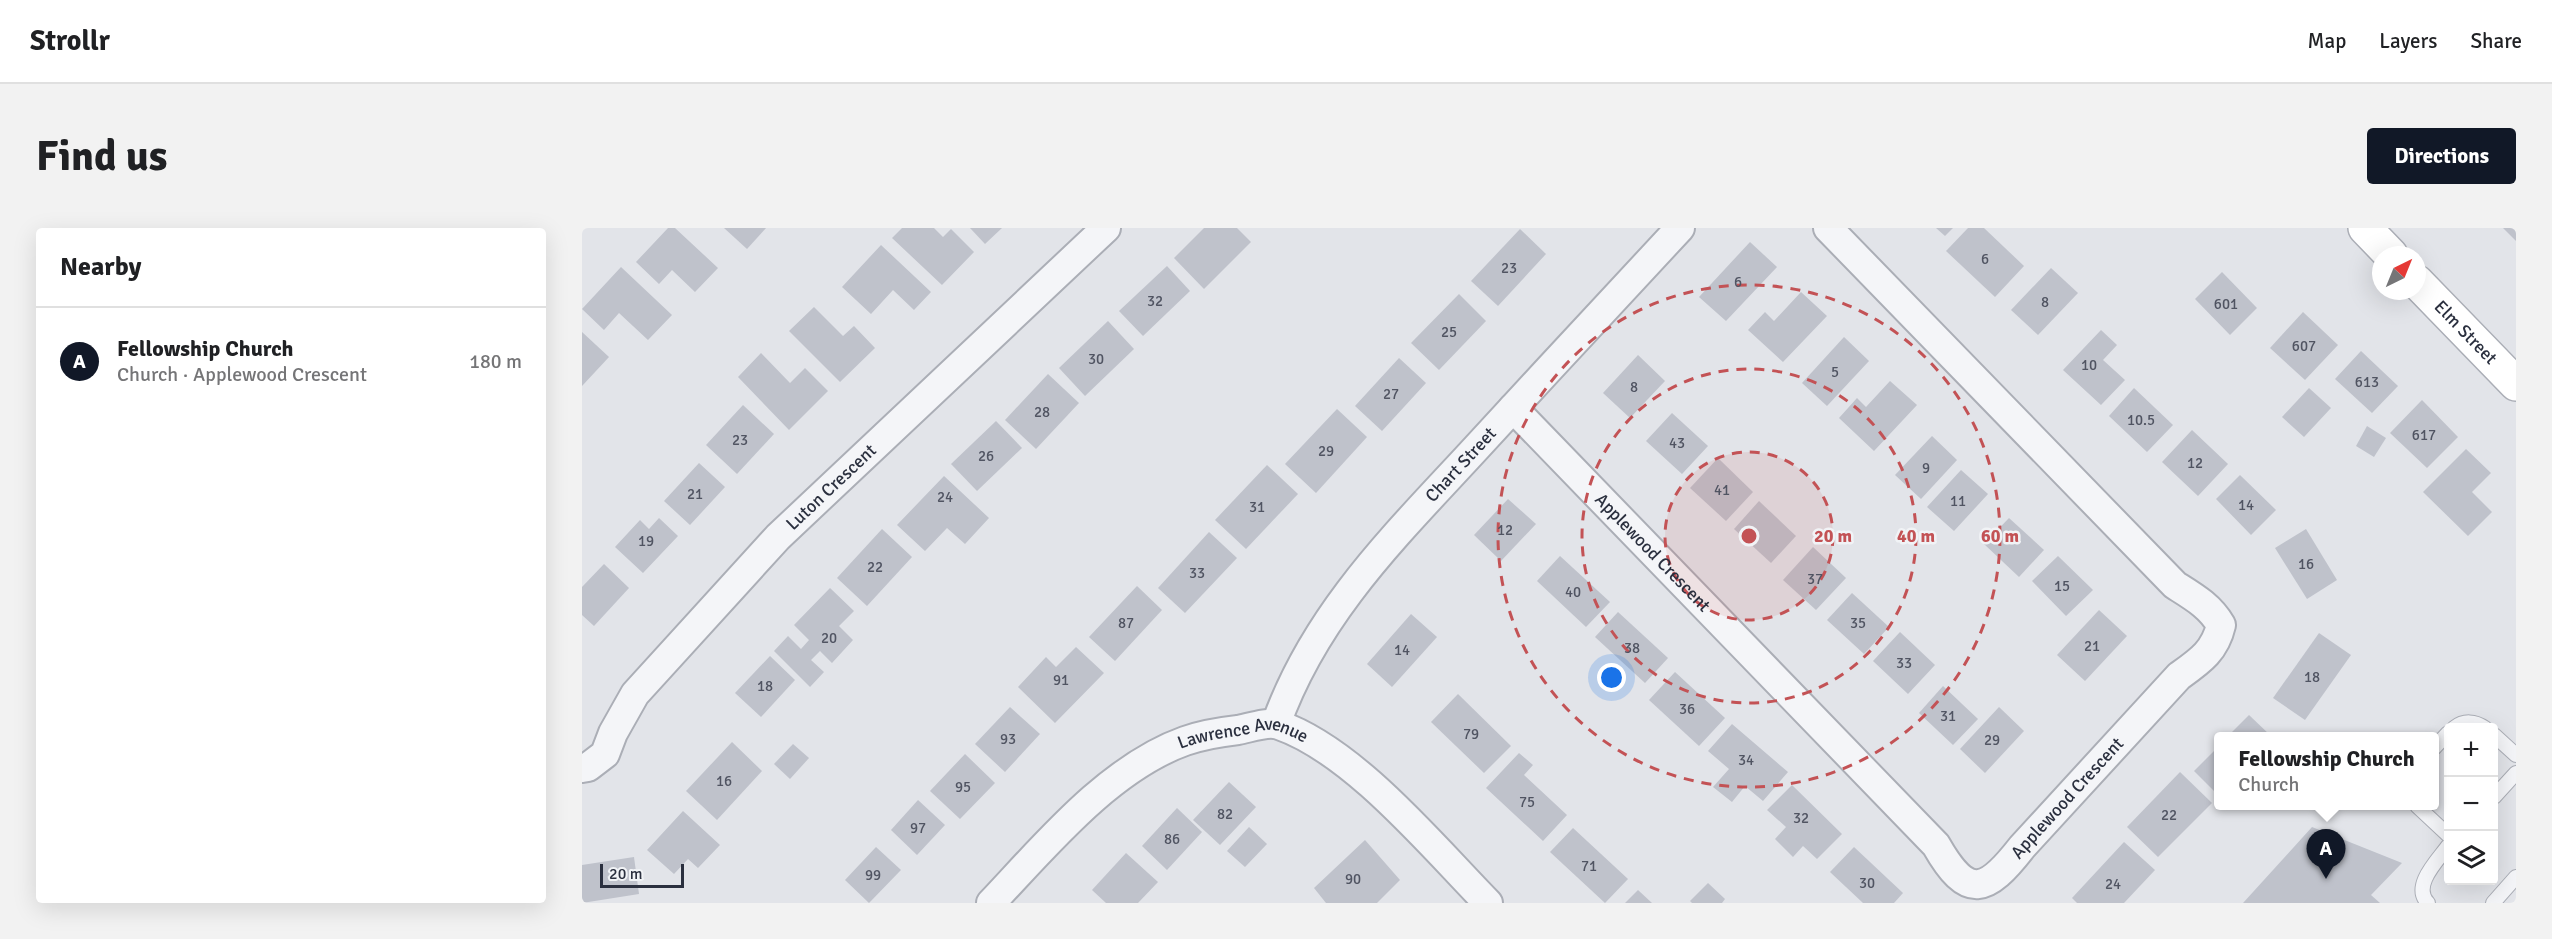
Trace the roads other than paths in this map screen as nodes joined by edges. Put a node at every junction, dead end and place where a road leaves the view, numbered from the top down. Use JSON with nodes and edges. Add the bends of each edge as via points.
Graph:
{"nodes":[{"id":1,"x":1106,"y":228,"type":"edge"},
{"id":2,"x":1680,"y":228,"type":"edge"},
{"id":3,"x":1828,"y":228,"type":"edge"},
{"id":4,"x":2365,"y":228,"type":"edge"},
{"id":5,"x":2382,"y":246,"type":"edge"},
{"id":6,"x":2426,"y":291,"type":"edge"},
{"id":7,"x":2516,"y":384,"type":"edge"},
{"id":8,"x":1513,"y":408,"type":"junction"},
{"id":9,"x":1276,"y":724,"type":"junction"},
{"id":10,"x":2498,"y":739,"type":"edge"},
{"id":11,"x":2516,"y":755,"type":"edge"},
{"id":12,"x":582,"y":768,"type":"edge"},
{"id":13,"x":2516,"y":773,"type":"edge"},
{"id":14,"x":2498,"y":792,"type":"edge"},
{"id":15,"x":2421,"y":810,"type":"edge"},
{"id":16,"x":2444,"y":831,"type":"edge"},
{"id":17,"x":2444,"y":852,"type":"edge"},
{"id":18,"x":2516,"y":877,"type":"edge"},
{"id":19,"x":1487,"y":902,"type":"edge"},
{"id":20,"x":992,"y":903,"type":"edge"},
{"id":21,"x":2428,"y":903,"type":"edge"},
{"id":22,"x":2493,"y":903,"type":"edge"}],
"edges":[{"from":1,"to":12,"type":"street","name":"Luton Crescent","via":[[778,537],[635,694],[605,754]]},
{"from":2,"to":8,"type":"street","name":"Chart Street"},
{"from":3,"to":8,"type":"street","name":"Applewood Crescent","via":[[2175,585],[2213,612],[2221,625],[2217,642],[2207,656],[2180,676],[1990,882],[1975,885],[1950,869],[1936,845]]},
{"from":4,"to":5,"type":"main road"},
{"from":6,"to":7,"type":"main road","name":"Elm Street"},
{"from":8,"to":9,"type":"street","name":"Chart Street","via":[[1343,598],[1312,643]]},
{"from":9,"to":19,"type":"street","name":"Lawrence Avenue","via":[[1342,760]]},
{"from":9,"to":20,"type":"street","name":"Lawrence Avenue","via":[[1184,741],[1132,771],[1058,832]]},
{"from":10,"to":11,"type":"lane"},
{"from":13,"to":14,"type":"lane"},
{"from":15,"to":16,"type":"lane"},
{"from":17,"to":21,"type":"lane","via":[[2422,888]]},
{"from":18,"to":22,"type":"lane"}]}
